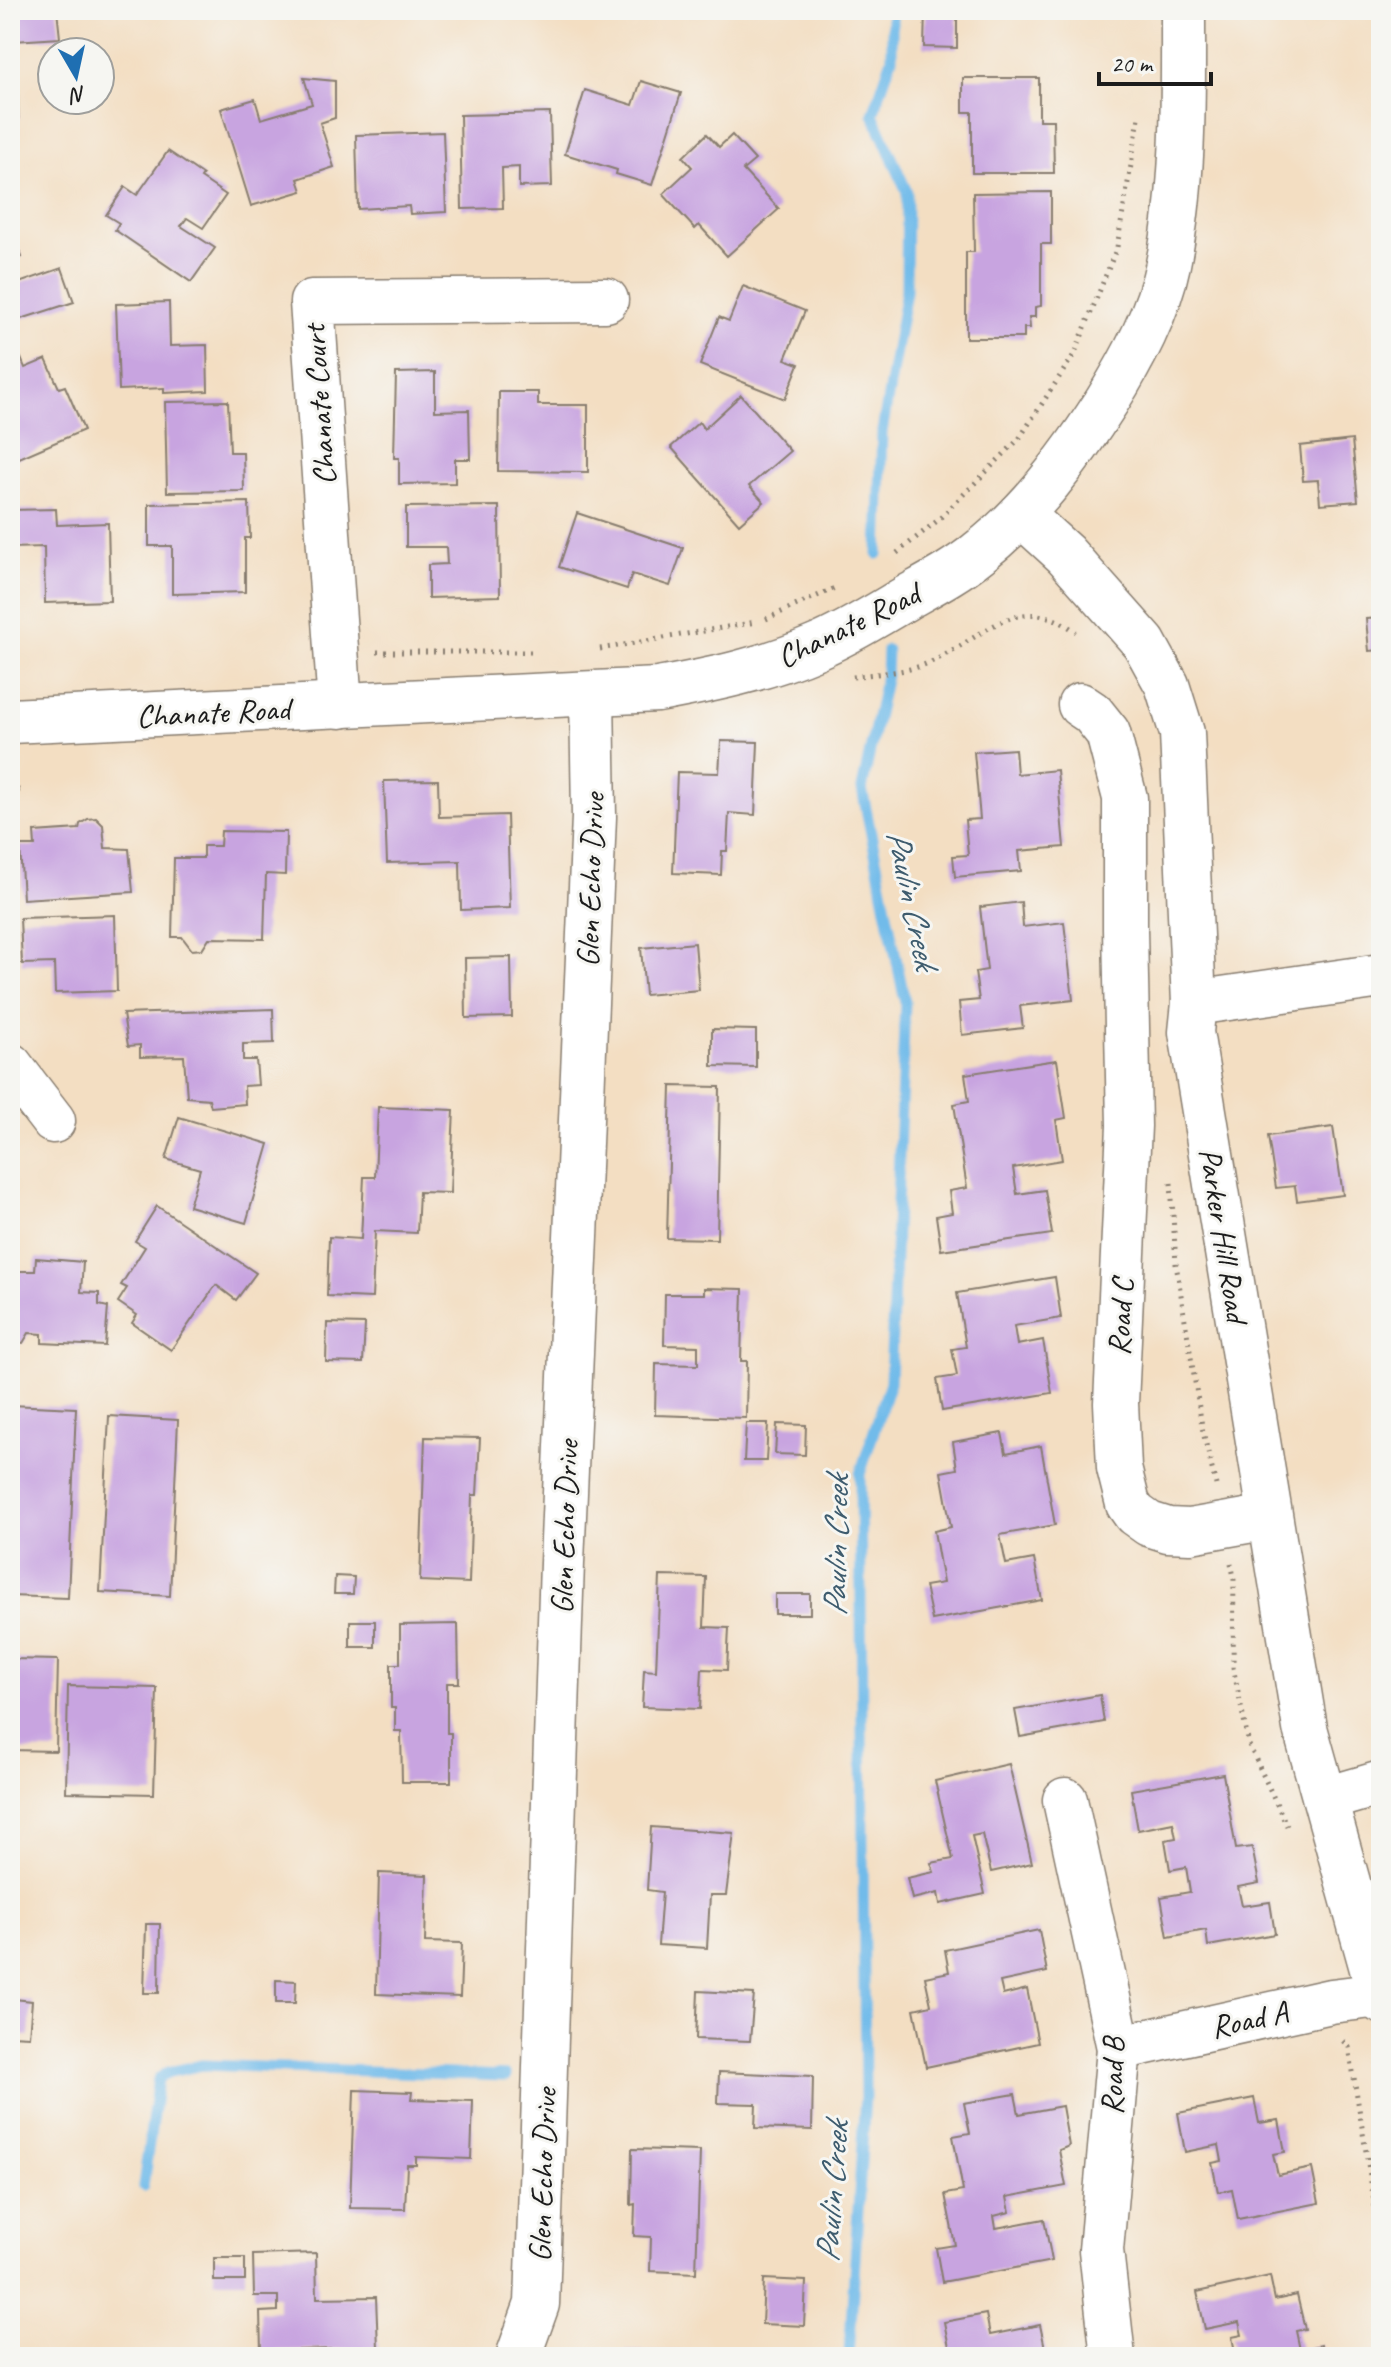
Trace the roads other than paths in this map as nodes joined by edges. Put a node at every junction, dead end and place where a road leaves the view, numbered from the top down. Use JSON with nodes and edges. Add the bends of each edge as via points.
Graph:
{"nodes":[{"id":1,"x":1183,"y":10,"type":"edge"},
{"id":2,"x":606,"y":300,"type":"dead end"},
{"id":3,"x":1021,"y":514,"type":"junction"},
{"id":4,"x":592,"y":694,"type":"junction"},
{"id":5,"x":1080,"y":705,"type":"dead end"},
{"id":6,"x":340,"y":706,"type":"junction"},
{"id":7,"x":10,"y":721,"type":"edge"},
{"id":8,"x":1381,"y":976,"type":"edge"},
{"id":9,"x":1192,"y":1018,"type":"junction"},
{"id":10,"x":1128,"y":1040,"type":"junction"},
{"id":11,"x":10,"y":1065,"type":"edge"},
{"id":12,"x":53,"y":1121,"type":"dead end"},
{"id":13,"x":1269,"y":1517,"type":"junction"},
{"id":14,"x":1381,"y":1783,"type":"edge"},
{"id":15,"x":1326,"y":1799,"type":"junction"},
{"id":16,"x":1065,"y":1800,"type":"dead end"},
{"id":17,"x":1380,"y":1998,"type":"edge"},
{"id":18,"x":1119,"y":2048,"type":"junction"},
{"id":19,"x":518,"y":2357,"type":"edge"},
{"id":20,"x":1113,"y":2357,"type":"edge"}],
"edges":[{"from":1,"to":3,"type":"street","name":"Chanate Road","via":[[1179,186],[1168,265],[1128,367],[1083,439]]},
{"from":2,"to":6,"type":"street","name":"Chanate Court","via":[[312,302]]},
{"from":3,"to":4,"type":"street","name":"Chanate Road","via":[[959,568],[816,647],[719,679]]},
{"from":3,"to":9,"type":"street","name":"Parker Hill Road","via":[[1065,554],[1144,643],[1167,685],[1182,733]]},
{"from":4,"to":6,"type":"street","name":"Chanate Road"},
{"from":4,"to":19,"type":"street","name":"Glen Echo Drive","via":[[594,817],[537,2304]]},
{"from":5,"to":10,"type":"street","via":[[1108,733],[1125,798]]},
{"from":6,"to":7,"type":"street","name":"Chanate Road"},
{"from":8,"to":9,"type":"street"},
{"from":9,"to":10,"type":"street"},
{"from":9,"to":13,"type":"street","name":"Parker Hill Road"},
{"from":10,"to":13,"type":"street","name":"Road C","via":[[1116,1403],[1119,1468],[1128,1504],[1149,1524],[1168,1530]]},
{"from":11,"to":12,"type":"street"},
{"from":13,"to":15,"type":"street","name":"Parker Hill Road","via":[[1305,1728]]},
{"from":14,"to":15,"type":"street"},
{"from":15,"to":17,"type":"street","name":"Parker Hill Road"},
{"from":16,"to":18,"type":"street","name":"Road B"},
{"from":17,"to":18,"type":"street","name":"Road A","via":[[1331,2001]]},
{"from":18,"to":20,"type":"street","name":"Road B","via":[[1101,2250]]}]}
